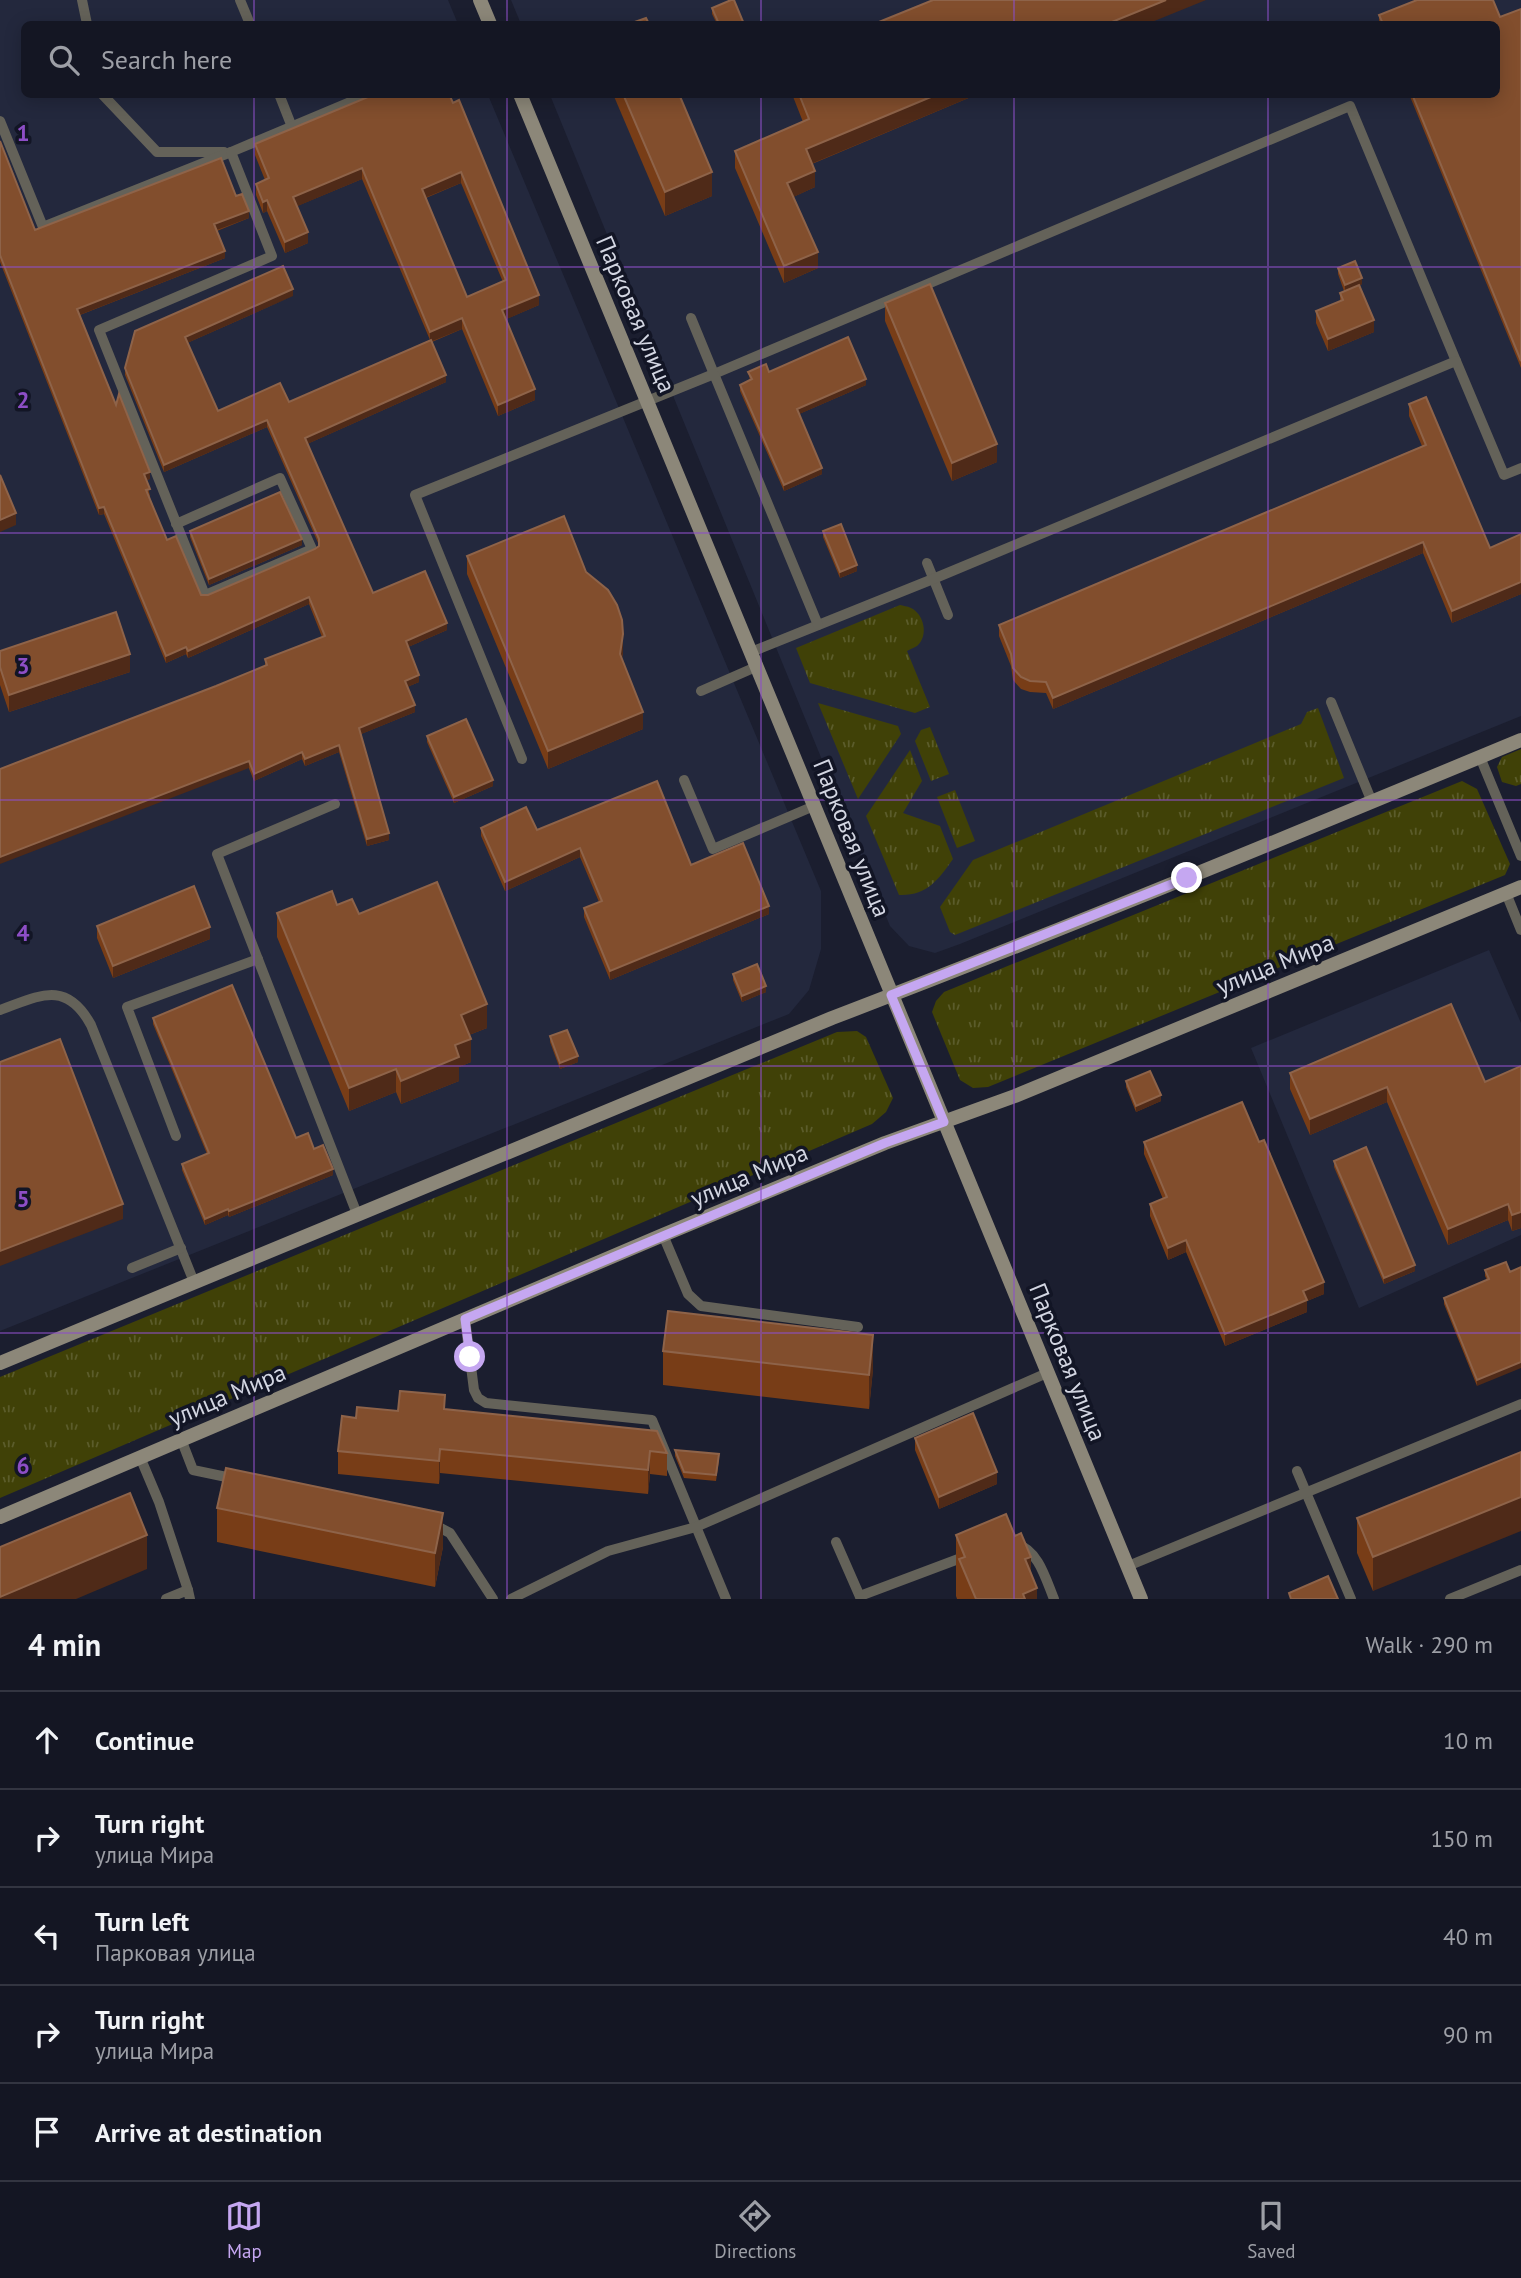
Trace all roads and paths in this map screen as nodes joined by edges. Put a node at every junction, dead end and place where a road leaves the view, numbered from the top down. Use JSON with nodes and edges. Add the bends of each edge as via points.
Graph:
{"nodes":[{"id":1,"x":82,"y":0,"type":"edge"},
{"id":2,"x":240,"y":0,"type":"edge"},
{"id":3,"x":480,"y":0,"type":"edge"},
{"id":4,"x":86,"y":21,"type":"edge"},
{"id":5,"x":249,"y":21,"type":"edge"},
{"id":6,"x":489,"y":21,"type":"edge"},
{"id":7,"x":106,"y":98,"type":"edge"},
{"id":8,"x":281,"y":98,"type":"edge"},
{"id":9,"x":360,"y":98,"type":"edge"},
{"id":10,"x":522,"y":98,"type":"edge"},
{"id":11,"x":0,"y":121,"type":"edge"},
{"id":12,"x":292,"y":127,"type":"junction"},
{"id":13,"x":231,"y":152,"type":"junction"},
{"id":14,"x":691,"y":318,"type":"dead end"},
{"id":15,"x":1456,"y":361,"type":"junction"},
{"id":16,"x":714,"y":374,"type":"junction"},
{"id":17,"x":647,"y":401,"type":"junction"},
{"id":18,"x":1521,"y":468,"type":"edge"},
{"id":19,"x":176,"y":524,"type":"junction"},
{"id":20,"x":927,"y":563,"type":"dead end"},
{"id":21,"x":933,"y":579,"type":"junction"},
{"id":22,"x":948,"y":615,"type":"dead end"},
{"id":23,"x":818,"y":625,"type":"junction"},
{"id":24,"x":751,"y":652,"type":"junction"},
{"id":25,"x":758,"y":666,"type":"junction"},
{"id":26,"x":701,"y":691,"type":"dead end"},
{"id":27,"x":1331,"y":702,"type":"dead end"},
{"id":28,"x":1521,"y":740,"type":"edge"},
{"id":29,"x":1480,"y":757,"type":"junction"},
{"id":30,"x":522,"y":759,"type":"dead end"},
{"id":31,"x":684,"y":780,"type":"dead end"},
{"id":32,"x":1372,"y":802,"type":"junction"},
{"id":33,"x":335,"y":804,"type":"dead end"},
{"id":34,"x":814,"y":806,"type":"junction"},
{"id":35,"x":1521,"y":856,"type":"edge"},
{"id":36,"x":1521,"y":887,"type":"edge"},
{"id":37,"x":1506,"y":893,"type":"junction"},
{"id":38,"x":1521,"y":930,"type":"edge"},
{"id":39,"x":258,"y":959,"type":"junction"},
{"id":40,"x":891,"y":995,"type":"junction"},
{"id":41,"x":0,"y":1010,"type":"edge"},
{"id":42,"x":944,"y":1122,"type":"junction"},
{"id":43,"x":176,"y":1136,"type":"dead end"},
{"id":44,"x":357,"y":1214,"type":"junction"},
{"id":45,"x":663,"y":1235,"type":"junction"},
{"id":46,"x":181,"y":1248,"type":"junction"},
{"id":47,"x":132,"y":1268,"type":"dead end"},
{"id":48,"x":194,"y":1282,"type":"junction"},
{"id":49,"x":465,"y":1319,"type":"junction"},
{"id":50,"x":858,"y":1327,"type":"dead end"},
{"id":51,"x":0,"y":1363,"type":"edge"},
{"id":52,"x":1047,"y":1373,"type":"junction"},
{"id":53,"x":1521,"y":1404,"type":"edge"},
{"id":54,"x":181,"y":1439,"type":"junction"},
{"id":55,"x":140,"y":1457,"type":"junction"},
{"id":56,"x":1297,"y":1471,"type":"dead end"},
{"id":57,"x":242,"y":1480,"type":"edge"},
{"id":58,"x":1306,"y":1493,"type":"junction"},
{"id":59,"x":0,"y":1517,"type":"edge"},
{"id":60,"x":423,"y":1519,"type":"edge"},
{"id":61,"x":696,"y":1527,"type":"junction"},
{"id":62,"x":1217,"y":1529,"type":"junction"},
{"id":63,"x":1006,"y":1541,"type":"edge"},
{"id":64,"x":1222,"y":1541,"type":"dead end"},
{"id":65,"x":836,"y":1542,"type":"dead end"},
{"id":66,"x":981,"y":1551,"type":"edge"},
{"id":67,"x":1128,"y":1566,"type":"junction"},
{"id":68,"x":1521,"y":1570,"type":"edge"},
{"id":69,"x":189,"y":1594,"type":"edge"},
{"id":70,"x":861,"y":1598,"type":"edge"},
{"id":71,"x":166,"y":1599,"type":"edge"},
{"id":72,"x":493,"y":1599,"type":"edge"},
{"id":73,"x":511,"y":1599,"type":"edge"},
{"id":74,"x":726,"y":1599,"type":"edge"},
{"id":75,"x":1054,"y":1599,"type":"edge"},
{"id":76,"x":1141,"y":1599,"type":"edge"},
{"id":77,"x":1350,"y":1599,"type":"edge"},
{"id":78,"x":1450,"y":1599,"type":"edge"}],
"edges":[{"from":1,"to":4,"type":"lane"},
{"from":2,"to":5,"type":"lane"},
{"from":3,"to":6,"type":"main road"},
{"from":7,"to":13,"type":"lane","via":[[158,152]]},
{"from":8,"to":12,"type":"lane"},
{"from":9,"to":12,"type":"lane"},
{"from":10,"to":17,"type":"main road","name":"Парковая улица"},
{"from":11,"to":13,"type":"lane","via":[[43,227]]},
{"from":12,"to":13,"type":"lane"},
{"from":13,"to":19,"type":"lane","via":[[272,256],[99,330]]},
{"from":14,"to":16,"type":"lane"},
{"from":15,"to":16,"type":"lane","via":[[1350,106]]},
{"from":15,"to":18,"type":"lane","via":[[1504,475]]},
{"from":15,"to":21,"type":"lane"},
{"from":16,"to":17,"type":"lane"},
{"from":16,"to":23,"type":"lane"},
{"from":17,"to":24,"type":"main road","name":"Парковая улица"},
{"from":17,"to":30,"type":"lane","via":[[415,495]]},
{"from":19,"to":19,"type":"lane","via":[[205,596],[312,549],[280,478]]},
{"from":20,"to":21,"type":"lane"},
{"from":21,"to":22,"type":"lane"},
{"from":21,"to":23,"type":"lane"},
{"from":23,"to":24,"type":"lane"},
{"from":24,"to":25,"type":"main road","name":"Парковая улица"},
{"from":25,"to":26,"type":"lane"},
{"from":25,"to":34,"type":"main road","name":"Парковая улица"},
{"from":27,"to":32,"type":"lane"},
{"from":28,"to":29,"type":"main road"},
{"from":29,"to":32,"type":"main road"},
{"from":29,"to":35,"type":"lane"},
{"from":31,"to":34,"type":"lane","via":[[713,849]]},
{"from":32,"to":40,"type":"main road"},
{"from":33,"to":39,"type":"lane","via":[[217,855]]},
{"from":34,"to":40,"type":"main road","name":"Парковая улица"},
{"from":36,"to":37,"type":"main road","name":"улица Мира"},
{"from":37,"to":38,"type":"lane"},
{"from":37,"to":42,"type":"main road","name":"улица Мира"},
{"from":39,"to":43,"type":"lane","via":[[127,1007]]},
{"from":39,"to":44,"type":"lane"},
{"from":40,"to":42,"type":"main road","name":"Парковая улица"},
{"from":40,"to":44,"type":"main road"},
{"from":41,"to":46,"type":"lane","via":[[46,993],[73,1001],[83,1011]]},
{"from":42,"to":45,"type":"main road","name":"улица Мира"},
{"from":42,"to":52,"type":"main road","name":"Парковая улица"},
{"from":44,"to":48,"type":"main road"},
{"from":45,"to":49,"type":"main road","name":"улица Мира"},
{"from":45,"to":50,"type":"lane","via":[[688,1294],[701,1307]]},
{"from":46,"to":47,"type":"lane"},
{"from":46,"to":48,"type":"lane"},
{"from":48,"to":51,"type":"main road"},
{"from":49,"to":54,"type":"main road","name":"улица Мира"},
{"from":49,"to":61,"type":"lane","via":[[474,1390],[486,1403],[652,1420]]},
{"from":52,"to":61,"type":"lane"},
{"from":52,"to":67,"type":"main road","name":"Парковая улица"},
{"from":53,"to":58,"type":"lane"},
{"from":54,"to":55,"type":"main road","name":"улица Мира"},
{"from":54,"to":57,"type":"lane","via":[[193,1470]]},
{"from":55,"to":59,"type":"main road","name":"улица Мира"},
{"from":55,"to":69,"type":"lane"},
{"from":56,"to":58,"type":"lane"},
{"from":58,"to":62,"type":"lane"},
{"from":58,"to":77,"type":"lane"},
{"from":60,"to":72,"type":"lane","via":[[450,1533]]},
{"from":61,"to":73,"type":"lane","via":[[608,1551]]},
{"from":61,"to":74,"type":"lane"},
{"from":62,"to":64,"type":"lane"},
{"from":62,"to":67,"type":"lane"},
{"from":63,"to":75,"type":"lane","via":[[1033,1554]]},
{"from":65,"to":70,"type":"lane"},
{"from":66,"to":70,"type":"lane"},
{"from":67,"to":76,"type":"main road","name":"Парковая улица"},
{"from":68,"to":78,"type":"lane"},
{"from":69,"to":71,"type":"lane"}]}
